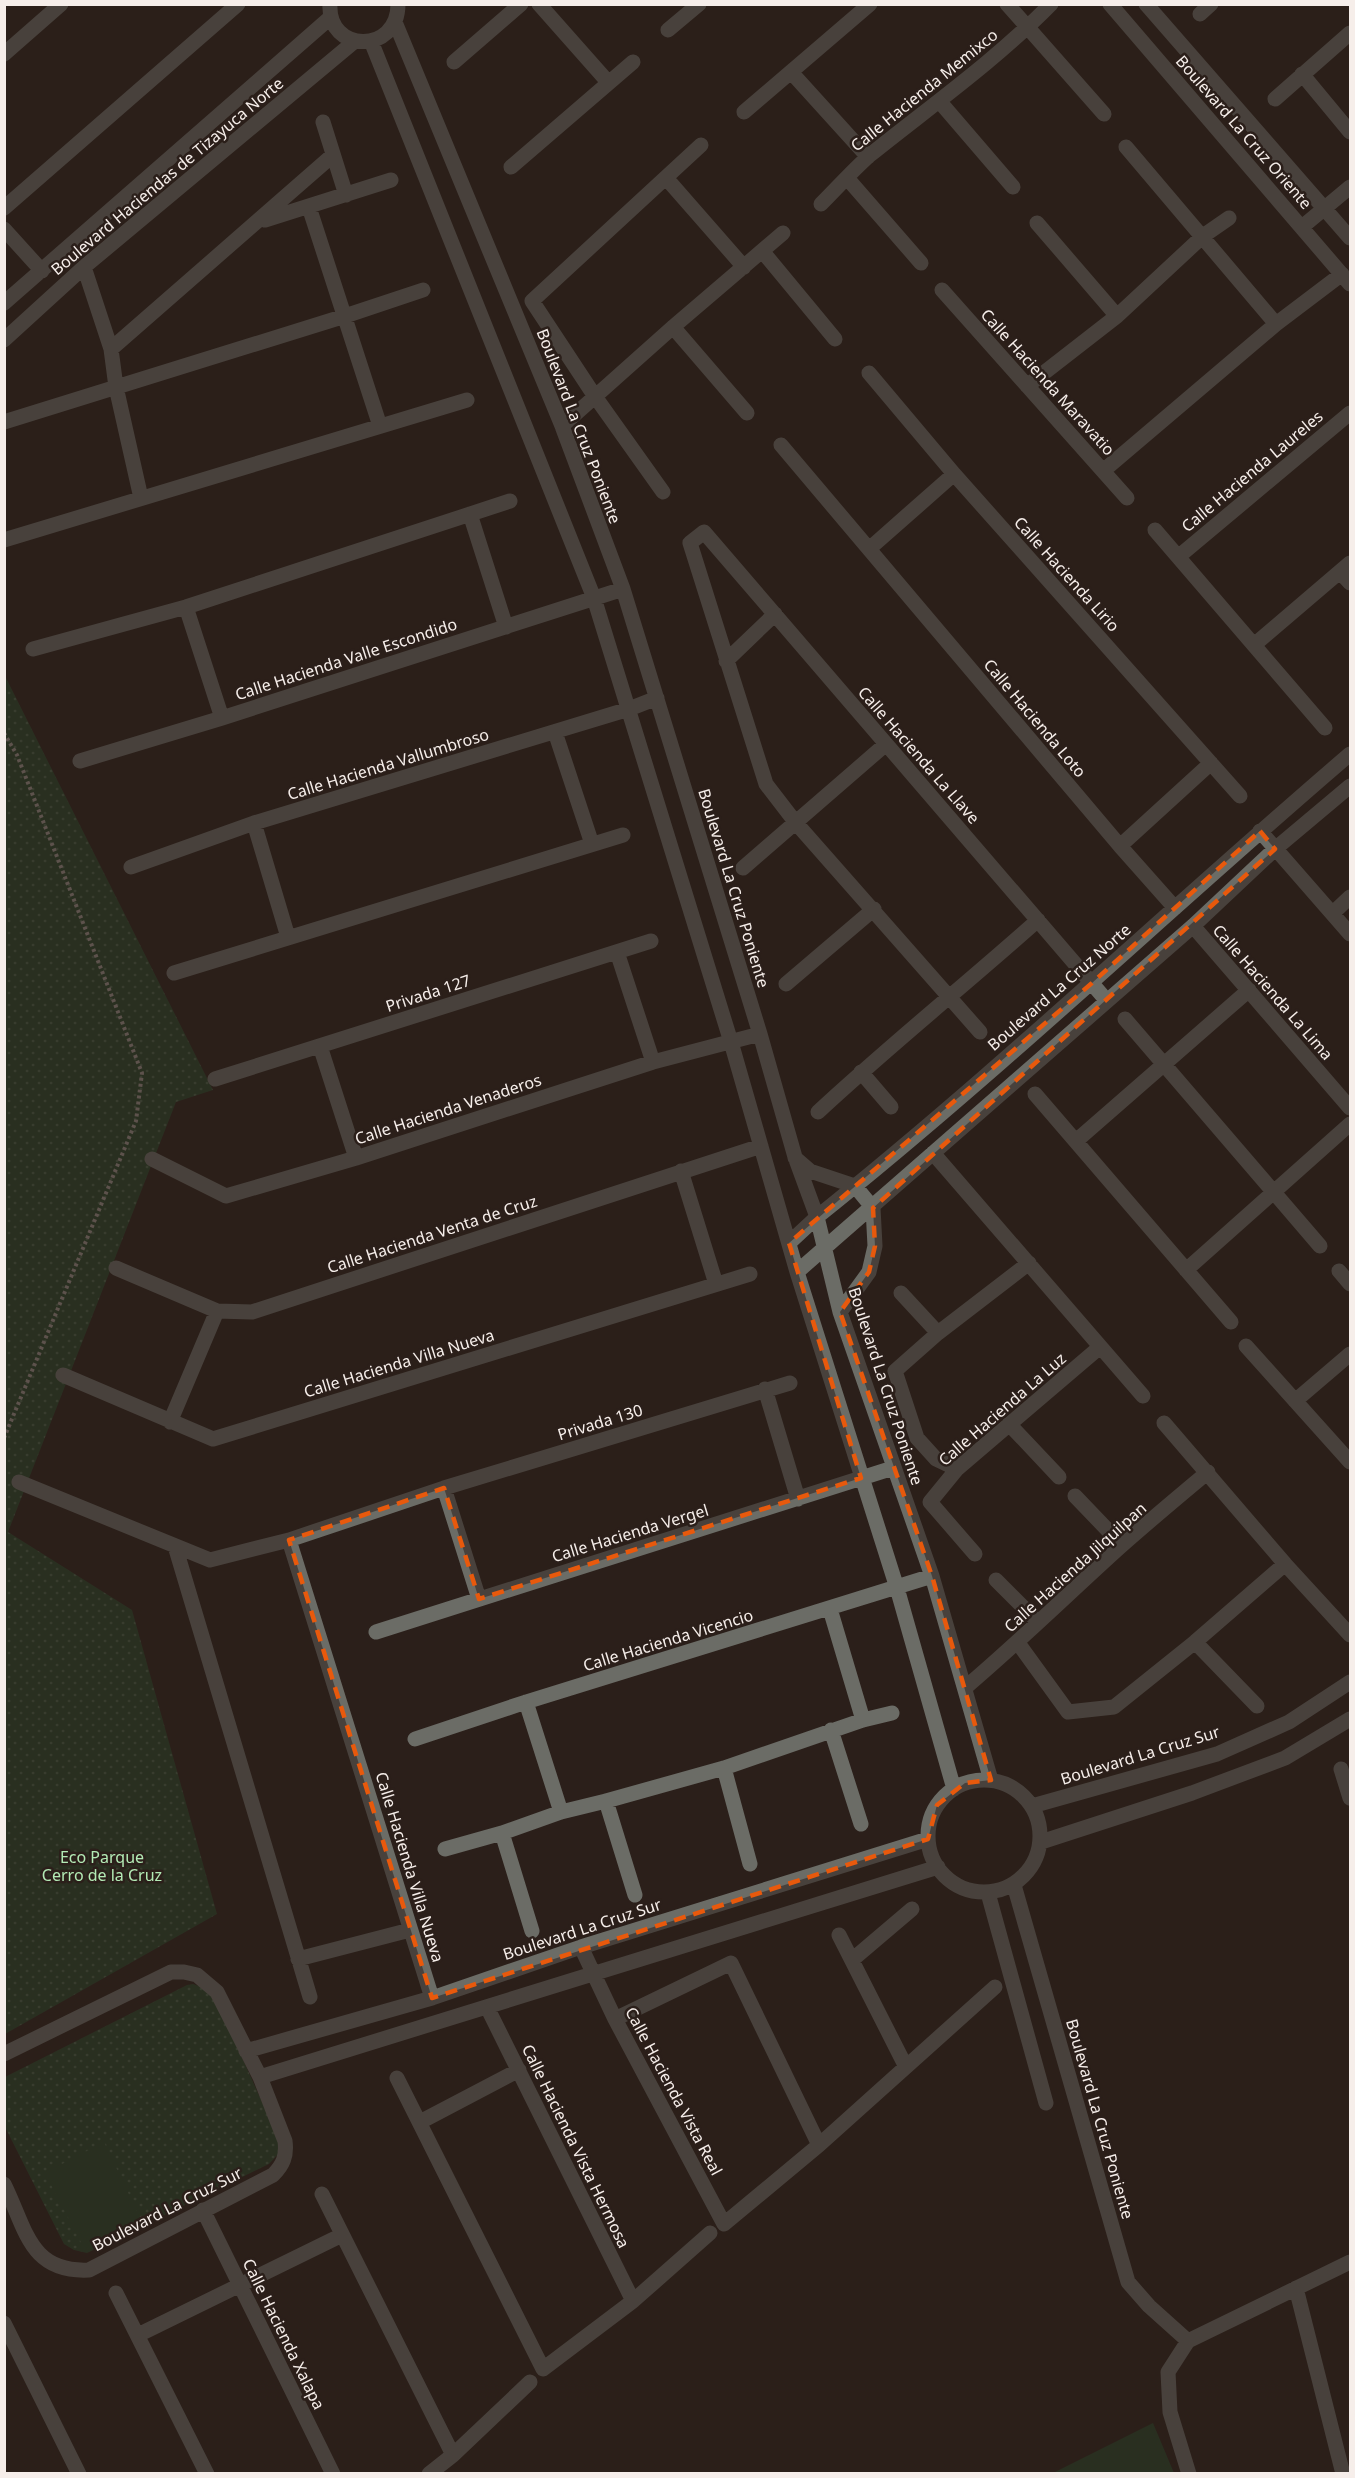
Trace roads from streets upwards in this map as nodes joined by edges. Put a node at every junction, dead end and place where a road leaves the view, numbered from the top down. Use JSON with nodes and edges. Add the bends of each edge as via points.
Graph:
{"nodes":[{"id":1,"x":61,"y":4,"type":"edge"},
{"id":2,"x":398,"y":4,"type":"edge"},
{"id":3,"x":521,"y":4,"type":"edge"},
{"id":4,"x":539,"y":4,"type":"edge"},
{"id":5,"x":699,"y":4,"type":"edge"},
{"id":6,"x":870,"y":4,"type":"edge"},
{"id":7,"x":1007,"y":4,"type":"edge"},
{"id":8,"x":1051,"y":4,"type":"edge"},
{"id":9,"x":1110,"y":4,"type":"edge"},
{"id":10,"x":1146,"y":4,"type":"edge"},
{"id":11,"x":228,"y":8,"type":"edge"},
{"id":12,"x":331,"y":11,"type":"edge"},
{"id":13,"x":395,"y":22,"type":"junction"},
{"id":14,"x":1028,"y":28,"type":"junction"},
{"id":15,"x":668,"y":30,"type":"dead end"},
{"id":16,"x":1350,"y":33,"type":"edge"},
{"id":17,"x":355,"y":41,"type":"junction"},
{"id":18,"x":371,"y":41,"type":"junction"},
{"id":19,"x":4,"y":54,"type":"edge"},
{"id":20,"x":454,"y":62,"type":"dead end"},
{"id":21,"x":633,"y":62,"type":"dead end"},
{"id":22,"x":791,"y":72,"type":"junction"},
{"id":23,"x":1302,"y":74,"type":"junction"},
{"id":24,"x":608,"y":82,"type":"junction"},
{"id":25,"x":1275,"y":99,"type":"dead end"},
{"id":26,"x":940,"y":102,"type":"junction"},
{"id":27,"x":744,"y":112,"type":"dead end"},
{"id":28,"x":1104,"y":114,"type":"dead end"},
{"id":29,"x":323,"y":122,"type":"dead end"},
{"id":30,"x":1350,"y":132,"type":"edge"},
{"id":31,"x":701,"y":145,"type":"dead end"},
{"id":32,"x":1126,"y":147,"type":"dead end"},
{"id":33,"x":333,"y":155,"type":"junction"},
{"id":34,"x":868,"y":157,"type":"junction"},
{"id":35,"x":511,"y":167,"type":"dead end"},
{"id":36,"x":848,"y":178,"type":"junction"},
{"id":37,"x":666,"y":179,"type":"junction"},
{"id":38,"x":391,"y":180,"type":"dead end"},
{"id":39,"x":1013,"y":187,"type":"dead end"},
{"id":40,"x":1350,"y":187,"type":"edge"},
{"id":41,"x":346,"y":195,"type":"junction"},
{"id":42,"x":820,"y":204,"type":"dead end"},
{"id":43,"x":309,"y":207,"type":"junction"},
{"id":44,"x":4,"y":208,"type":"edge"},
{"id":45,"x":1325,"y":208,"type":"junction"},
{"id":46,"x":1229,"y":218,"type":"dead end"},
{"id":47,"x":259,"y":222,"type":"junction"},
{"id":48,"x":1037,"y":223,"type":"dead end"},
{"id":49,"x":1302,"y":226,"type":"junction"},
{"id":50,"x":4,"y":229,"type":"edge"},
{"id":51,"x":783,"y":233,"type":"dead end"},
{"id":52,"x":1203,"y":236,"type":"junction"},
{"id":53,"x":1350,"y":238,"type":"edge"},
{"id":54,"x":763,"y":252,"type":"junction"},
{"id":55,"x":921,"y":263,"type":"dead end"},
{"id":56,"x":84,"y":267,"type":"junction"},
{"id":57,"x":744,"y":267,"type":"junction"},
{"id":58,"x":42,"y":271,"type":"junction"},
{"id":59,"x":1346,"y":279,"type":"edge"},
{"id":60,"x":423,"y":290,"type":"dead end"},
{"id":61,"x":942,"y":290,"type":"dead end"},
{"id":62,"x":4,"y":303,"type":"edge"},
{"id":63,"x":1117,"y":315,"type":"junction"},
{"id":64,"x":345,"y":316,"type":"junction"},
{"id":65,"x":1276,"y":324,"type":"junction"},
{"id":66,"x":673,"y":327,"type":"junction"},
{"id":67,"x":835,"y":339,"type":"dead end"},
{"id":68,"x":4,"y":340,"type":"edge"},
{"id":69,"x":111,"y":349,"type":"junction"},
{"id":70,"x":869,"y":373,"type":"dead end"},
{"id":71,"x":1027,"y":386,"type":"junction"},
{"id":72,"x":116,"y":387,"type":"junction"},
{"id":73,"x":594,"y":395,"type":"junction"},
{"id":74,"x":467,"y":400,"type":"dead end"},
{"id":75,"x":747,"y":413,"type":"dead end"},
{"id":76,"x":1350,"y":413,"type":"edge"},
{"id":77,"x":4,"y":422,"type":"edge"},
{"id":78,"x":380,"y":426,"type":"junction"},
{"id":79,"x":562,"y":426,"type":"junction"},
{"id":80,"x":781,"y":445,"type":"dead end"},
{"id":81,"x":1103,"y":471,"type":"junction"},
{"id":82,"x":954,"y":474,"type":"junction"},
{"id":83,"x":663,"y":492,"type":"dead end"},
{"id":84,"x":141,"y":498,"type":"junction"},
{"id":85,"x":1127,"y":498,"type":"dead end"},
{"id":86,"x":510,"y":501,"type":"dead end"},
{"id":87,"x":470,"y":514,"type":"junction"},
{"id":88,"x":1155,"y":530,"type":"dead end"},
{"id":89,"x":4,"y":540,"type":"edge"},
{"id":90,"x":869,"y":549,"type":"junction"},
{"id":91,"x":1178,"y":557,"type":"junction"},
{"id":92,"x":1347,"y":573,"type":"edge"},
{"id":93,"x":623,"y":589,"type":"junction"},
{"id":94,"x":594,"y":598,"type":"junction"},
{"id":95,"x":186,"y":607,"type":"junction"},
{"id":96,"x":774,"y":614,"type":"junction"},
{"id":97,"x":506,"y":627,"type":"junction"},
{"id":98,"x":1254,"y":645,"type":"junction"},
{"id":99,"x":33,"y":649,"type":"dead end"},
{"id":100,"x":726,"y":661,"type":"junction"},
{"id":101,"x":657,"y":698,"type":"junction"},
{"id":102,"x":629,"y":709,"type":"junction"},
{"id":103,"x":222,"y":718,"type":"junction"},
{"id":104,"x":1325,"y":728,"type":"dead end"},
{"id":105,"x":555,"y":732,"type":"junction"},
{"id":106,"x":886,"y":744,"type":"junction"},
{"id":107,"x":1350,"y":754,"type":"edge"},
{"id":108,"x":80,"y":761,"type":"dead end"},
{"id":109,"x":1211,"y":763,"type":"junction"},
{"id":110,"x":1350,"y":786,"type":"edge"},
{"id":111,"x":1240,"y":796,"type":"dead end"},
{"id":112,"x":254,"y":823,"type":"junction"},
{"id":113,"x":796,"y":823,"type":"junction"},
{"id":114,"x":1260,"y":831,"type":"junction"},
{"id":115,"x":623,"y":835,"type":"dead end"},
{"id":116,"x":592,"y":844,"type":"junction"},
{"id":117,"x":1120,"y":846,"type":"junction"},
{"id":118,"x":1275,"y":849,"type":"junction"},
{"id":119,"x":131,"y":867,"type":"dead end"},
{"id":120,"x":742,"y":868,"type":"dead end"},
{"id":121,"x":1350,"y":897,"type":"edge"},
{"id":122,"x":1175,"y":908,"type":"junction"},
{"id":123,"x":874,"y":909,"type":"junction"},
{"id":124,"x":1333,"y":913,"type":"junction"},
{"id":125,"x":1038,"y":920,"type":"junction"},
{"id":126,"x":1193,"y":926,"type":"junction"},
{"id":127,"x":1350,"y":934,"type":"edge"},
{"id":128,"x":288,"y":937,"type":"junction"},
{"id":129,"x":651,"y":941,"type":"dead end"},
{"id":130,"x":617,"y":952,"type":"junction"},
{"id":131,"x":174,"y":973,"type":"dead end"},
{"id":132,"x":1092,"y":983,"type":"junction"},
{"id":133,"x":786,"y":984,"type":"dead end"},
{"id":134,"x":1249,"y":990,"type":"junction"},
{"id":135,"x":951,"y":998,"type":"junction"},
{"id":136,"x":1107,"y":1001,"type":"junction"},
{"id":137,"x":1125,"y":1019,"type":"dead end"},
{"id":138,"x":980,"y":1032,"type":"dead end"},
{"id":139,"x":760,"y":1034,"type":"junction"},
{"id":140,"x":731,"y":1042,"type":"junction"},
{"id":141,"x":320,"y":1046,"type":"junction"},
{"id":142,"x":653,"y":1062,"type":"junction"},
{"id":143,"x":1164,"y":1065,"type":"junction"},
{"id":144,"x":861,"y":1072,"type":"junction"},
{"id":145,"x":215,"y":1079,"type":"dead end"},
{"id":146,"x":1035,"y":1094,"type":"dead end"},
{"id":147,"x":891,"y":1107,"type":"dead end"},
{"id":148,"x":1350,"y":1108,"type":"edge"},
{"id":149,"x":818,"y":1112,"type":"dead end"},
{"id":150,"x":1350,"y":1124,"type":"edge"},
{"id":151,"x":1076,"y":1141,"type":"junction"},
{"id":152,"x":761,"y":1146,"type":"junction"},
{"id":153,"x":933,"y":1153,"type":"junction"},
{"id":154,"x":356,"y":1158,"type":"junction"},
{"id":155,"x":795,"y":1158,"type":"junction"},
{"id":156,"x":152,"y":1159,"type":"dead end"},
{"id":157,"x":681,"y":1171,"type":"junction"},
{"id":158,"x":855,"y":1186,"type":"junction"},
{"id":159,"x":1274,"y":1193,"type":"junction"},
{"id":160,"x":873,"y":1208,"type":"junction"},
{"id":161,"x":817,"y":1217,"type":"junction"},
{"id":162,"x":789,"y":1243,"type":"junction"},
{"id":163,"x":1320,"y":1245,"type":"dead end"},
{"id":164,"x":825,"y":1247,"type":"junction"},
{"id":165,"x":1029,"y":1263,"type":"junction"},
{"id":166,"x":116,"y":1268,"type":"dead end"},
{"id":167,"x":1186,"y":1270,"type":"junction"},
{"id":168,"x":1339,"y":1271,"type":"dead end"},
{"id":169,"x":797,"y":1272,"type":"junction"},
{"id":170,"x":750,"y":1274,"type":"dead end"},
{"id":171,"x":716,"y":1284,"type":"junction"},
{"id":172,"x":1350,"y":1284,"type":"edge"},
{"id":173,"x":901,"y":1293,"type":"dead end"},
{"id":174,"x":217,"y":1311,"type":"junction"},
{"id":175,"x":840,"y":1312,"type":"junction"},
{"id":176,"x":1231,"y":1322,"type":"dead end"},
{"id":177,"x":938,"y":1333,"type":"junction"},
{"id":178,"x":1246,"y":1346,"type":"dead end"},
{"id":179,"x":1100,"y":1347,"type":"junction"},
{"id":180,"x":1350,"y":1354,"type":"edge"},
{"id":181,"x":63,"y":1375,"type":"dead end"},
{"id":182,"x":790,"y":1383,"type":"dead end"},
{"id":183,"x":765,"y":1389,"type":"junction"},
{"id":184,"x":1143,"y":1396,"type":"dead end"},
{"id":185,"x":1296,"y":1401,"type":"junction"},
{"id":186,"x":170,"y":1422,"type":"junction"},
{"id":187,"x":1164,"y":1423,"type":"dead end"},
{"id":188,"x":1009,"y":1424,"type":"junction"},
{"id":189,"x":1350,"y":1462,"type":"edge"},
{"id":190,"x":893,"y":1468,"type":"junction"},
{"id":191,"x":957,"y":1469,"type":"junction"},
{"id":192,"x":1208,"y":1472,"type":"junction"},
{"id":193,"x":1059,"y":1477,"type":"dead end"},
{"id":194,"x":861,"y":1478,"type":"junction"},
{"id":195,"x":19,"y":1482,"type":"dead end"},
{"id":196,"x":444,"y":1488,"type":"junction"},
{"id":197,"x":1075,"y":1496,"type":"dead end"},
{"id":198,"x":798,"y":1499,"type":"junction"},
{"id":199,"x":289,"y":1540,"type":"junction"},
{"id":200,"x":1122,"y":1545,"type":"junction"},
{"id":201,"x":175,"y":1546,"type":"junction"},
{"id":202,"x":975,"y":1554,"type":"dead end"},
{"id":203,"x":1285,"y":1564,"type":"junction"},
{"id":204,"x":932,"y":1576,"type":"junction"},
{"id":205,"x":996,"y":1580,"type":"dead end"},
{"id":206,"x":897,"y":1588,"type":"junction"},
{"id":207,"x":479,"y":1599,"type":"junction"},
{"id":208,"x":830,"y":1609,"type":"junction"},
{"id":209,"x":1038,"y":1622,"type":"junction"},
{"id":210,"x":376,"y":1632,"type":"dead end"},
{"id":211,"x":1350,"y":1635,"type":"edge"},
{"id":212,"x":1196,"y":1642,"type":"junction"},
{"id":213,"x":1018,"y":1643,"type":"junction"},
{"id":214,"x":1350,"y":1682,"type":"edge"},
{"id":215,"x":966,"y":1687,"type":"junction"},
{"id":216,"x":526,"y":1702,"type":"junction"},
{"id":217,"x":1257,"y":1706,"type":"dead end"},
{"id":218,"x":892,"y":1713,"type":"dead end"},
{"id":219,"x":1350,"y":1719,"type":"edge"},
{"id":220,"x":863,"y":1720,"type":"junction"},
{"id":221,"x":831,"y":1730,"type":"junction"},
{"id":222,"x":415,"y":1739,"type":"dead end"},
{"id":223,"x":724,"y":1768,"type":"junction"},
{"id":224,"x":1341,"y":1769,"type":"dead end"},
{"id":225,"x":991,"y":1780,"type":"junction"},
{"id":226,"x":954,"y":1789,"type":"junction"},
{"id":227,"x":1350,"y":1798,"type":"edge"},
{"id":228,"x":606,"y":1802,"type":"junction"},
{"id":229,"x":1032,"y":1806,"type":"junction"},
{"id":230,"x":561,"y":1812,"type":"junction"},
{"id":231,"x":861,"y":1824,"type":"dead end"},
{"id":232,"x":502,"y":1833,"type":"junction"},
{"id":233,"x":928,"y":1839,"type":"junction"},
{"id":234,"x":1041,"y":1842,"type":"junction"},
{"id":235,"x":445,"y":1849,"type":"dead end"},
{"id":236,"x":750,"y":1864,"type":"dead end"},
{"id":237,"x":938,"y":1868,"type":"junction"},
{"id":238,"x":1014,"y":1885,"type":"junction"},
{"id":239,"x":988,"y":1893,"type":"junction"},
{"id":240,"x":635,"y":1895,"type":"dead end"},
{"id":241,"x":912,"y":1909,"type":"dead end"},
{"id":242,"x":410,"y":1930,"type":"junction"},
{"id":243,"x":532,"y":1931,"type":"dead end"},
{"id":244,"x":839,"y":1935,"type":"dead end"},
{"id":245,"x":581,"y":1947,"type":"junction"},
{"id":246,"x":298,"y":1959,"type":"junction"},
{"id":247,"x":852,"y":1960,"type":"junction"},
{"id":248,"x":594,"y":1974,"type":"junction"},
{"id":249,"x":995,"y":1987,"type":"dead end"},
{"id":250,"x":310,"y":1997,"type":"dead end"},
{"id":251,"x":432,"y":1998,"type":"junction"},
{"id":252,"x":487,"y":2007,"type":"junction"},
{"id":253,"x":615,"y":2019,"type":"junction"},
{"id":254,"x":246,"y":2051,"type":"junction"},
{"id":255,"x":4,"y":2054,"type":"edge"},
{"id":256,"x":905,"y":2065,"type":"junction"},
{"id":257,"x":519,"y":2070,"type":"junction"},
{"id":258,"x":260,"y":2077,"type":"junction"},
{"id":259,"x":397,"y":2078,"type":"dead end"},
{"id":260,"x":1046,"y":2103,"type":"dead end"},
{"id":261,"x":420,"y":2122,"type":"junction"},
{"id":262,"x":819,"y":2145,"type":"junction"},
{"id":263,"x":6,"y":2193,"type":"edge"},
{"id":264,"x":322,"y":2194,"type":"dead end"},
{"id":265,"x":203,"y":2210,"type":"junction"},
{"id":266,"x":710,"y":2233,"type":"dead end"},
{"id":267,"x":342,"y":2235,"type":"junction"},
{"id":268,"x":1350,"y":2262,"type":"edge"},
{"id":269,"x":239,"y":2284,"type":"junction"},
{"id":270,"x":1296,"y":2288,"type":"junction"},
{"id":271,"x":116,"y":2293,"type":"dead end"},
{"id":272,"x":633,"y":2301,"type":"junction"},
{"id":273,"x":4,"y":2323,"type":"edge"},
{"id":274,"x":138,"y":2335,"type":"junction"},
{"id":275,"x":1188,"y":2341,"type":"junction"},
{"id":276,"x":530,"y":2382,"type":"dead end"},
{"id":277,"x":453,"y":2455,"type":"junction"},
{"id":278,"x":329,"y":2472,"type":"edge"},
{"id":279,"x":79,"y":2474,"type":"edge"},
{"id":280,"x":207,"y":2474,"type":"edge"},
{"id":281,"x":429,"y":2474,"type":"edge"},
{"id":282,"x":1189,"y":2474,"type":"edge"},
{"id":283,"x":1343,"y":2474,"type":"edge"}],
"edges":[{"from":1,"to":19,"type":"street"},
{"from":2,"to":13,"type":"street"},
{"from":3,"to":20,"type":"street"},
{"from":4,"to":24,"type":"street"},
{"from":5,"to":15,"type":"street"},
{"from":6,"to":22,"type":"street"},
{"from":7,"to":14,"type":"street"},
{"from":8,"to":14,"type":"street","name":"Calle Hacienda Memixco"},
{"from":9,"to":49,"type":"street","name":"Boulevard La Cruz Oriente"},
{"from":10,"to":45,"type":"street","name":"Boulevard La Cruz Oriente"},
{"from":11,"to":44,"type":"street"},
{"from":12,"to":17,"type":"street","via":[[338,30]]},
{"from":12,"to":58,"type":"street","name":"Boulevard Haciendas de Tizayuca Norte"},
{"from":13,"to":18,"type":"street","via":[[388,32]]},
{"from":13,"to":79,"type":"street","name":"Boulevard La Cruz Poniente"},
{"from":14,"to":26,"type":"street","name":"Calle Hacienda Memixco"},
{"from":14,"to":28,"type":"street"},
{"from":16,"to":23,"type":"street"},
{"from":17,"to":18,"type":"street"},
{"from":17,"to":56,"type":"street","name":"Boulevard Haciendas de Tizayuca Norte"},
{"from":18,"to":94,"type":"street"},
{"from":21,"to":24,"type":"street"},
{"from":22,"to":27,"type":"street"},
{"from":22,"to":34,"type":"street"},
{"from":23,"to":25,"type":"street"},
{"from":23,"to":30,"type":"street"},
{"from":24,"to":35,"type":"street"},
{"from":26,"to":34,"type":"street","name":"Calle Hacienda Memixco"},
{"from":26,"to":39,"type":"street"},
{"from":29,"to":33,"type":"street"},
{"from":31,"to":37,"type":"street"},
{"from":32,"to":52,"type":"street"},
{"from":33,"to":41,"type":"street"},
{"from":33,"to":47,"type":"street"},
{"from":34,"to":36,"type":"street","name":"Calle Hacienda Memixco"},
{"from":36,"to":42,"type":"street","name":"Calle Hacienda Memixco"},
{"from":36,"to":55,"type":"street"},
{"from":37,"to":57,"type":"street"},
{"from":37,"to":73,"type":"street","via":[[532,301]]},
{"from":38,"to":41,"type":"street"},
{"from":40,"to":45,"type":"street"},
{"from":41,"to":43,"type":"street"},
{"from":43,"to":47,"type":"street"},
{"from":43,"to":64,"type":"street"},
{"from":45,"to":49,"type":"street"},
{"from":45,"to":53,"type":"street","name":"Boulevard La Cruz Oriente"},
{"from":46,"to":52,"type":"street"},
{"from":47,"to":69,"type":"street"},
{"from":48,"to":63,"type":"street"},
{"from":49,"to":59,"type":"street","name":"Boulevard La Cruz Oriente"},
{"from":50,"to":58,"type":"street"},
{"from":51,"to":54,"type":"street"},
{"from":52,"to":63,"type":"street"},
{"from":52,"to":65,"type":"street"},
{"from":54,"to":57,"type":"street"},
{"from":54,"to":67,"type":"street"},
{"from":56,"to":68,"type":"street","name":"Boulevard Haciendas de Tizayuca Norte"},
{"from":56,"to":69,"type":"street"},
{"from":57,"to":66,"type":"street"},
{"from":58,"to":62,"type":"street","name":"Boulevard Haciendas de Tizayuca Norte"},
{"from":59,"to":65,"type":"street"},
{"from":60,"to":64,"type":"street"},
{"from":61,"to":71,"type":"street","name":"Calle Hacienda Maravatio"},
{"from":63,"to":71,"type":"street"},
{"from":64,"to":72,"type":"street"},
{"from":64,"to":78,"type":"street"},
{"from":65,"to":81,"type":"street"},
{"from":66,"to":73,"type":"street"},
{"from":66,"to":75,"type":"street"},
{"from":69,"to":72,"type":"street"},
{"from":70,"to":82,"type":"street","name":"Calle Hacienda Lirio"},
{"from":71,"to":81,"type":"street","name":"Calle Hacienda Maravatio"},
{"from":72,"to":77,"type":"street"},
{"from":72,"to":84,"type":"street"},
{"from":73,"to":79,"type":"street"},
{"from":73,"to":83,"type":"street"},
{"from":74,"to":78,"type":"street"},
{"from":76,"to":91,"type":"street","name":"Calle Hacienda Laureles"},
{"from":78,"to":84,"type":"street"},
{"from":79,"to":93,"type":"street","name":"Boulevard La Cruz Poniente"},
{"from":80,"to":90,"type":"street","name":"Calle Hacienda Loto"},
{"from":81,"to":85,"type":"street","name":"Calle Hacienda Maravatio"},
{"from":82,"to":90,"type":"street"},
{"from":82,"to":109,"type":"street","name":"Calle Hacienda Lirio"},
{"from":84,"to":89,"type":"street"},
{"from":86,"to":87,"type":"street"},
{"from":87,"to":95,"type":"street"},
{"from":87,"to":97,"type":"street"},
{"from":88,"to":91,"type":"street"},
{"from":90,"to":117,"type":"street","name":"Calle Hacienda Loto"},
{"from":91,"to":98,"type":"street"},
{"from":92,"to":98,"type":"street"},
{"from":93,"to":94,"type":"street","name":"Calle Hacienda Valle Escondido"},
{"from":93,"to":101,"type":"street","name":"Boulevard La Cruz Poniente"},
{"from":94,"to":97,"type":"street","name":"Calle Hacienda Valle Escondido"},
{"from":94,"to":102,"type":"street"},
{"from":95,"to":99,"type":"street"},
{"from":95,"to":103,"type":"street"},
{"from":96,"to":100,"type":"street"},
{"from":96,"to":100,"type":"street","name":"Calle Hacienda La Llave","via":[[704,532],[690,543]]},
{"from":96,"to":106,"type":"street","name":"Calle Hacienda La Llave"},
{"from":97,"to":103,"type":"street","name":"Calle Hacienda Valle Escondido"},
{"from":98,"to":104,"type":"street"},
{"from":100,"to":113,"type":"street","via":[[766,784]]},
{"from":101,"to":102,"type":"street","name":"Calle Hacienda Vallumbroso"},
{"from":101,"to":139,"type":"street","name":"Boulevard La Cruz Poniente"},
{"from":102,"to":105,"type":"street","name":"Calle Hacienda Vallumbroso"},
{"from":102,"to":140,"type":"street"},
{"from":103,"to":108,"type":"street","name":"Calle Hacienda Valle Escondido"},
{"from":105,"to":112,"type":"street","name":"Calle Hacienda Vallumbroso"},
{"from":105,"to":116,"type":"street"},
{"from":106,"to":113,"type":"street"},
{"from":106,"to":125,"type":"street","name":"Calle Hacienda La Llave"},
{"from":107,"to":114,"type":"street","name":"Boulevard La Cruz Norte"},
{"from":109,"to":111,"type":"street","name":"Calle Hacienda Lirio"},
{"from":109,"to":117,"type":"street"},
{"from":110,"to":118,"type":"street"},
{"from":112,"to":119,"type":"street","name":"Calle Hacienda Vallumbroso"},
{"from":112,"to":128,"type":"street"},
{"from":113,"to":120,"type":"street"},
{"from":113,"to":123,"type":"street"},
{"from":114,"to":118,"type":"street"},
{"from":114,"to":122,"type":"street","name":"Boulevard La Cruz Norte"},
{"from":115,"to":116,"type":"street"},
{"from":116,"to":128,"type":"street"},
{"from":117,"to":122,"type":"street","name":"Calle Hacienda Loto"},
{"from":118,"to":124,"type":"street"},
{"from":118,"to":126,"type":"street"},
{"from":121,"to":124,"type":"street"},
{"from":122,"to":132,"type":"street","name":"Boulevard La Cruz Norte"},
{"from":123,"to":133,"type":"street"},
{"from":123,"to":135,"type":"street"},
{"from":124,"to":127,"type":"street"},
{"from":125,"to":132,"type":"street","name":"Calle Hacienda La Llave"},
{"from":125,"to":135,"type":"street"},
{"from":126,"to":134,"type":"street","name":"Calle Hacienda La Lima"},
{"from":126,"to":136,"type":"street"},
{"from":128,"to":131,"type":"street"},
{"from":129,"to":130,"type":"street","name":"Privada 127"},
{"from":130,"to":141,"type":"street","name":"Privada 127"},
{"from":130,"to":142,"type":"street"},
{"from":132,"to":136,"type":"street","name":"Calle Hacienda La Llave"},
{"from":132,"to":158,"type":"street","name":"Boulevard La Cruz Norte"},
{"from":134,"to":143,"type":"street"},
{"from":134,"to":148,"type":"street","name":"Calle Hacienda La Lima"},
{"from":135,"to":138,"type":"street"},
{"from":135,"to":144,"type":"street"},
{"from":136,"to":153,"type":"street"},
{"from":137,"to":143,"type":"street"},
{"from":139,"to":140,"type":"street","name":"Calle Hacienda Venaderos"},
{"from":139,"to":155,"type":"street","name":"Boulevard La Cruz Poniente"},
{"from":140,"to":142,"type":"street","name":"Calle Hacienda Venaderos"},
{"from":140,"to":152,"type":"street"},
{"from":141,"to":145,"type":"street","name":"Privada 127"},
{"from":141,"to":154,"type":"street"},
{"from":142,"to":154,"type":"street","name":"Calle Hacienda Venaderos"},
{"from":143,"to":151,"type":"street"},
{"from":143,"to":159,"type":"street"},
{"from":144,"to":147,"type":"street"},
{"from":144,"to":149,"type":"street"},
{"from":146,"to":151,"type":"street"},
{"from":150,"to":159,"type":"street"},
{"from":151,"to":167,"type":"street"},
{"from":152,"to":157,"type":"street","name":"Calle Hacienda Venta de Cruz"},
{"from":152,"to":162,"type":"street"},
{"from":153,"to":160,"type":"street"},
{"from":153,"to":165,"type":"street"},
{"from":154,"to":156,"type":"street","name":"Calle Hacienda Venaderos","via":[[226,1196]]},
{"from":155,"to":158,"type":"street","via":[[810,1171]]},
{"from":155,"to":161,"type":"street","name":"Boulevard La Cruz Poniente"},
{"from":157,"to":171,"type":"street"},
{"from":157,"to":174,"type":"street","name":"Calle Hacienda Venta de Cruz","via":[[252,1312]]},
{"from":158,"to":160,"type":"street"},
{"from":158,"to":161,"type":"street","name":"Boulevard La Cruz Norte"},
{"from":159,"to":163,"type":"street"},
{"from":159,"to":167,"type":"street"},
{"from":160,"to":164,"type":"street"},
{"from":160,"to":175,"type":"street","via":[[875,1246],[870,1272]]},
{"from":161,"to":162,"type":"street","name":"Boulevard La Cruz Norte"},
{"from":161,"to":164,"type":"street","name":"Boulevard La Cruz Poniente"},
{"from":162,"to":169,"type":"street"},
{"from":164,"to":169,"type":"street"},
{"from":164,"to":175,"type":"street","name":"Boulevard La Cruz Poniente"},
{"from":165,"to":177,"type":"street"},
{"from":165,"to":179,"type":"street"},
{"from":166,"to":174,"type":"street","name":"Calle Hacienda Venta de Cruz"},
{"from":167,"to":176,"type":"street"},
{"from":168,"to":172,"type":"street"},
{"from":169,"to":194,"type":"street"},
{"from":170,"to":171,"type":"street","name":"Calle Hacienda Villa Nueva"},
{"from":171,"to":186,"type":"street","name":"Calle Hacienda Villa Nueva","via":[[213,1439]]},
{"from":173,"to":177,"type":"street"},
{"from":174,"to":186,"type":"street"},
{"from":175,"to":190,"type":"street","name":"Boulevard La Cruz Poniente"},
{"from":177,"to":191,"type":"street","via":[[895,1371],[917,1438],[936,1459]]},
{"from":178,"to":185,"type":"street"},
{"from":179,"to":184,"type":"street"},
{"from":179,"to":188,"type":"street","name":"Calle Hacienda La Luz"},
{"from":180,"to":185,"type":"street"},
{"from":181,"to":186,"type":"street","name":"Calle Hacienda Villa Nueva"},
{"from":182,"to":183,"type":"street","name":"Privada 130"},
{"from":183,"to":196,"type":"street","name":"Privada 130"},
{"from":183,"to":198,"type":"street"},
{"from":185,"to":189,"type":"street"},
{"from":187,"to":192,"type":"street"},
{"from":188,"to":191,"type":"street","name":"Calle Hacienda La Luz"},
{"from":188,"to":193,"type":"street"},
{"from":190,"to":194,"type":"street","name":"Calle Hacienda Vergel"},
{"from":190,"to":204,"type":"street","name":"Boulevard La Cruz Poniente"},
{"from":191,"to":202,"type":"street","name":"Calle Hacienda La Luz","via":[[930,1502]]},
{"from":192,"to":200,"type":"street","name":"Calle Hacienda Jilquilpan"},
{"from":192,"to":203,"type":"street"},
{"from":194,"to":198,"type":"street","name":"Calle Hacienda Vergel"},
{"from":194,"to":206,"type":"street"},
{"from":195,"to":201,"type":"street"},
{"from":196,"to":199,"type":"street"},
{"from":196,"to":207,"type":"street"},
{"from":197,"to":200,"type":"street"},
{"from":198,"to":207,"type":"street","name":"Calle Hacienda Vergel"},
{"from":199,"to":201,"type":"street","via":[[210,1560]]},
{"from":199,"to":242,"type":"street","name":"Calle Hacienda Villa Nueva"},
{"from":200,"to":209,"type":"street","name":"Calle Hacienda Jilquilpan"},
{"from":201,"to":246,"type":"street"},
{"from":203,"to":211,"type":"street"},
{"from":203,"to":212,"type":"street"},
{"from":204,"to":206,"type":"street","name":"Calle Hacienda Vicencio"},
{"from":204,"to":215,"type":"street","name":"Boulevard La Cruz Poniente"},
{"from":205,"to":209,"type":"street"},
{"from":206,"to":208,"type":"street","name":"Calle Hacienda Vicencio"},
{"from":206,"to":226,"type":"street"},
{"from":207,"to":210,"type":"street","name":"Calle Hacienda Vergel"},
{"from":208,"to":216,"type":"street","name":"Calle Hacienda Vicencio"},
{"from":208,"to":220,"type":"street"},
{"from":209,"to":213,"type":"street","name":"Calle Hacienda Jilquilpan"},
{"from":212,"to":213,"type":"street","via":[[1114,1707],[1068,1712]]},
{"from":212,"to":217,"type":"street"},
{"from":213,"to":215,"type":"street","name":"Calle Hacienda Jilquilpan"},
{"from":214,"to":229,"type":"street","name":"Boulevard La Cruz Sur","via":[[1289,1722],[1217,1754]]},
{"from":215,"to":225,"type":"street","name":"Boulevard La Cruz Poniente"},
{"from":216,"to":222,"type":"street","name":"Calle Hacienda Vicencio"},
{"from":216,"to":230,"type":"street"},
{"from":218,"to":220,"type":"street"},
{"from":219,"to":234,"type":"street","via":[[1285,1758]]},
{"from":220,"to":221,"type":"street"},
{"from":221,"to":223,"type":"street"},
{"from":221,"to":231,"type":"street"},
{"from":223,"to":228,"type":"street"},
{"from":223,"to":236,"type":"street"},
{"from":224,"to":227,"type":"street"},
{"from":225,"to":226,"type":"street","via":[[965,1783]]},
{"from":225,"to":229,"type":"street","via":[[1015,1788]]},
{"from":226,"to":233,"type":"street","via":[[937,1805]]},
{"from":228,"to":230,"type":"street"},
{"from":228,"to":240,"type":"street"},
{"from":229,"to":234,"type":"street","via":[[1038,1817]]},
{"from":230,"to":232,"type":"street"},
{"from":232,"to":235,"type":"street"},
{"from":232,"to":243,"type":"street"},
{"from":233,"to":237,"type":"street"},
{"from":233,"to":245,"type":"street","name":"Boulevard La Cruz Sur"},
{"from":234,"to":238,"type":"street","via":[[1032,1866]]},
{"from":237,"to":239,"type":"street","via":[[962,1889]]},
{"from":237,"to":248,"type":"street"},
{"from":238,"to":239,"type":"street"},
{"from":238,"to":275,"type":"street","name":"Boulevard La Cruz Poniente","via":[[1128,2282]]},
{"from":239,"to":260,"type":"street"},
{"from":241,"to":247,"type":"street"},
{"from":242,"to":246,"type":"street"},
{"from":242,"to":251,"type":"street","name":"Calle Hacienda Villa Nueva"},
{"from":244,"to":247,"type":"street"},
{"from":245,"to":248,"type":"street","name":"Calle Hacienda Vista Real"},
{"from":245,"to":251,"type":"street","name":"Boulevard La Cruz Sur"},
{"from":246,"to":250,"type":"street"},
{"from":247,"to":256,"type":"street"},
{"from":248,"to":252,"type":"street"},
{"from":248,"to":253,"type":"street","name":"Calle Hacienda Vista Real"},
{"from":249,"to":256,"type":"street"},
{"from":251,"to":254,"type":"street","name":"Boulevard La Cruz Sur"},
{"from":252,"to":257,"type":"street","name":"Calle Hacienda Vista Hermosa"},
{"from":252,"to":258,"type":"street"},
{"from":253,"to":262,"type":"street","via":[[731,1963]]},
{"from":253,"to":262,"type":"street","name":"Calle Hacienda Vista Real","via":[[724,2224]]},
{"from":254,"to":255,"type":"street","name":"Boulevard La Cruz Sur","via":[[217,1992],[197,1975],[171,1972]]},
{"from":254,"to":258,"type":"street","name":"Boulevard La Cruz Sur"},
{"from":256,"to":262,"type":"street"},
{"from":257,"to":261,"type":"street"},
{"from":257,"to":272,"type":"street","name":"Calle Hacienda Vista Hermosa"},
{"from":258,"to":265,"type":"street","name":"Boulevard La Cruz Sur","via":[[285,2141],[285,2160],[273,2175]]},
{"from":259,"to":261,"type":"street"},
{"from":261,"to":272,"type":"street","via":[[543,2369]]},
{"from":263,"to":265,"type":"street","name":"Boulevard La Cruz Sur","via":[[40,2256],[71,2271],[89,2270]]},
{"from":264,"to":267,"type":"street"},
{"from":265,"to":269,"type":"street","name":"Calle Hacienda Xalapa"},
{"from":266,"to":272,"type":"street"},
{"from":267,"to":269,"type":"street"},
{"from":267,"to":277,"type":"street"},
{"from":268,"to":270,"type":"street"},
{"from":269,"to":274,"type":"street"},
{"from":269,"to":278,"type":"street","name":"Calle Hacienda Xalapa"},
{"from":270,"to":275,"type":"street"},
{"from":270,"to":283,"type":"street"},
{"from":271,"to":274,"type":"street"},
{"from":273,"to":279,"type":"street"},
{"from":274,"to":280,"type":"street"},
{"from":275,"to":282,"type":"street","via":[[1168,2372],[1170,2412]]},
{"from":276,"to":277,"type":"street"},
{"from":277,"to":281,"type":"street"}]}
